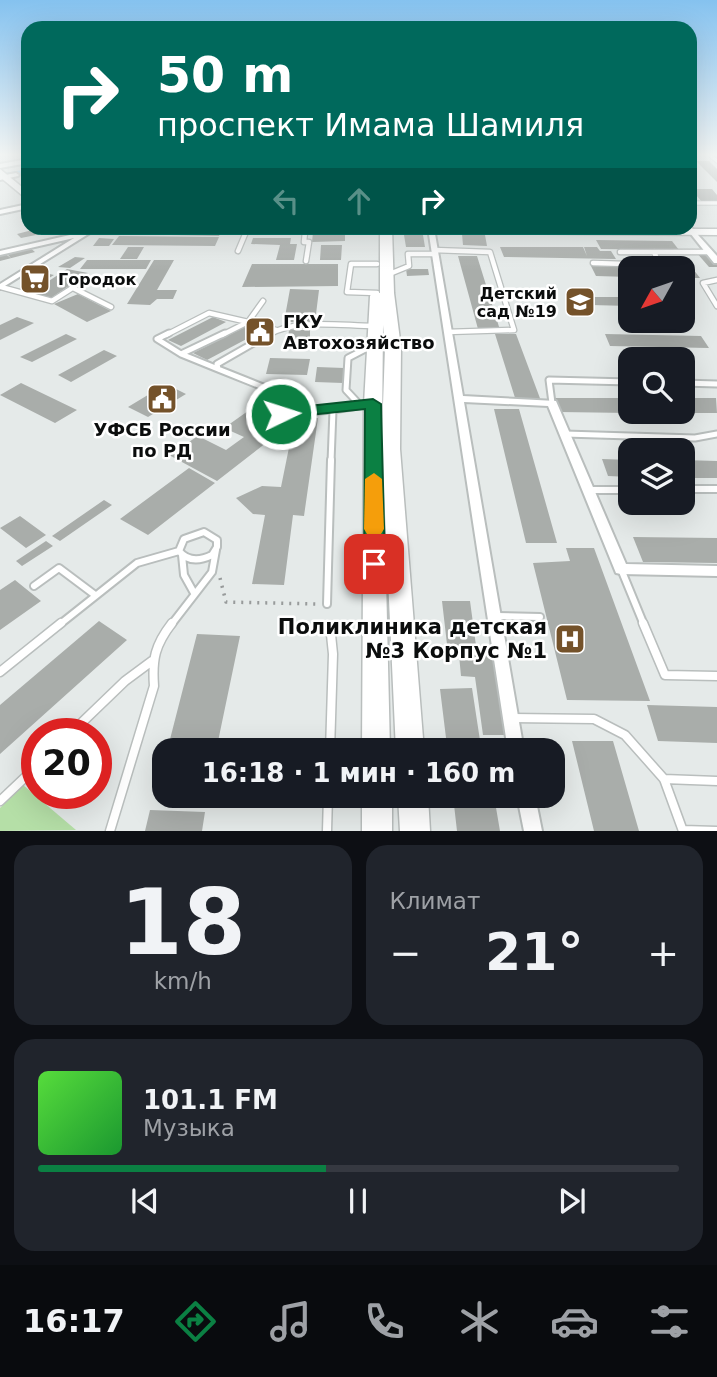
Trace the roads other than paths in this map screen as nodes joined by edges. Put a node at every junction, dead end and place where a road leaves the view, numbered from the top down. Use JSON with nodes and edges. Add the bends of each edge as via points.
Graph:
{"nodes":[{"id":1,"x":697,"y":203,"type":"edge"},
{"id":2,"x":717,"y":203,"type":"edge"},
{"id":3,"x":21,"y":208,"type":"edge"},
{"id":4,"x":0,"y":212,"type":"edge"},
{"id":5,"x":697,"y":230,"type":"edge"},
{"id":6,"x":717,"y":230,"type":"edge"},
{"id":7,"x":71,"y":235,"type":"edge"},
{"id":8,"x":83,"y":235,"type":"edge"},
{"id":9,"x":245,"y":235,"type":"edge"},
{"id":10,"x":304,"y":235,"type":"edge"},
{"id":11,"x":382,"y":235,"type":"edge"},
{"id":12,"x":433,"y":235,"type":"edge"},
{"id":13,"x":695,"y":235,"type":"edge"},
{"id":14,"x":238,"y":251,"type":"dead end"},
{"id":15,"x":435,"y":252,"type":"junction"},
{"id":16,"x":620,"y":252,"type":"dead end"},
{"id":17,"x":654,"y":252,"type":"junction"},
{"id":18,"x":0,"y":253,"type":"edge"},
{"id":19,"x":714,"y":256,"type":"edge"},
{"id":20,"x":306,"y":261,"type":"dead end"},
{"id":21,"x":593,"y":263,"type":"dead end"},
{"id":22,"x":382,"y":269,"type":"junction"},
{"id":23,"x":88,"y":278,"type":"dead end"},
{"id":24,"x":717,"y":280,"type":"edge"},
{"id":25,"x":1,"y":287,"type":"edge"},
{"id":26,"x":73,"y":288,"type":"junction"},
{"id":27,"x":377,"y":293,"type":"junction"},
{"id":28,"x":262,"y":301,"type":"dead end"},
{"id":29,"x":111,"y":306,"type":"dead end"},
{"id":30,"x":717,"y":306,"type":"edge"},
{"id":31,"x":248,"y":322,"type":"junction"},
{"id":32,"x":276,"y":330,"type":"junction"},
{"id":33,"x":447,"y":332,"type":"junction"},
{"id":34,"x":377,"y":335,"type":"junction"},
{"id":35,"x":181,"y":354,"type":"junction"},
{"id":36,"x":218,"y":369,"type":"junction"},
{"id":37,"x":618,"y":382,"type":"edge"},
{"id":38,"x":695,"y":383,"type":"edge"},
{"id":39,"x":717,"y":384,"type":"edge"},
{"id":40,"x":264,"y":387,"type":"dead end"},
{"id":41,"x":458,"y":399,"type":"junction"},
{"id":42,"x":551,"y":403,"type":"junction"},
{"id":43,"x":366,"y":404,"type":"junction"},
{"id":44,"x":333,"y":410,"type":"junction"},
{"id":45,"x":281,"y":414,"type":"dead end"},
{"id":46,"x":565,"y":434,"type":"junction"},
{"id":47,"x":717,"y":434,"type":"edge"},
{"id":48,"x":618,"y":489,"type":"edge"},
{"id":49,"x":695,"y":489,"type":"edge"},
{"id":50,"x":717,"y":489,"type":"edge"},
{"id":51,"x":588,"y":490,"type":"junction"},
{"id":52,"x":216,"y":550,"type":"junction"},
{"id":53,"x":180,"y":553,"type":"junction"},
{"id":54,"x":621,"y":569,"type":"junction"},
{"id":55,"x":717,"y":571,"type":"edge"},
{"id":56,"x":34,"y":586,"type":"dead end"},
{"id":57,"x":194,"y":593,"type":"junction"},
{"id":58,"x":95,"y":595,"type":"junction"},
{"id":59,"x":327,"y":604,"type":"road end"},
{"id":60,"x":493,"y":616,"type":"junction"},
{"id":61,"x":540,"y":617,"type":"dead end"},
{"id":62,"x":330,"y":625,"type":"dead end"},
{"id":63,"x":152,"y":661,"type":"junction"},
{"id":64,"x":0,"y":673,"type":"edge"},
{"id":65,"x":717,"y":676,"type":"edge"},
{"id":66,"x":87,"y":718,"type":"edge"},
{"id":67,"x":509,"y":718,"type":"junction"},
{"id":68,"x":330,"y":738,"type":"edge"},
{"id":69,"x":376,"y":738,"type":"edge"},
{"id":70,"x":409,"y":738,"type":"edge"},
{"id":71,"x":513,"y":738,"type":"edge"},
{"id":72,"x":664,"y":779,"type":"junction"},
{"id":73,"x":717,"y":781,"type":"edge"},
{"id":74,"x":21,"y":782,"type":"edge"},
{"id":75,"x":0,"y":802,"type":"edge"},
{"id":76,"x":328,"y":808,"type":"edge"},
{"id":77,"x":377,"y":808,"type":"edge"},
{"id":78,"x":414,"y":808,"type":"edge"},
{"id":79,"x":528,"y":808,"type":"edge"},
{"id":80,"x":110,"y":831,"type":"edge"},
{"id":81,"x":327,"y":831,"type":"edge"},
{"id":82,"x":377,"y":831,"type":"edge"},
{"id":83,"x":415,"y":831,"type":"edge"},
{"id":84,"x":533,"y":831,"type":"edge"},
{"id":85,"x":683,"y":831,"type":"edge"},
{"id":86,"x":717,"y":831,"type":"edge"}],
"edges":[{"from":1,"to":2,"type":"lane"},
{"from":3,"to":4,"type":"street"},
{"from":5,"to":6,"type":"main road"},
{"from":7,"to":18,"type":"street"},
{"from":8,"to":25,"type":"street"},
{"from":9,"to":14,"type":"lane"},
{"from":10,"to":20,"type":"lane","via":[[304,242],[309,242]]},
{"from":11,"to":22,"type":"main road"},
{"from":12,"to":15,"type":"street"},
{"from":13,"to":19,"type":"street"},
{"from":15,"to":22,"type":"lane","via":[[408,254],[409,266]]},
{"from":15,"to":33,"type":"street"},
{"from":15,"to":33,"type":"lane","via":[[490,252],[514,330]]},
{"from":16,"to":17,"type":"lane"},
{"from":17,"to":19,"type":"lane"},
{"from":17,"to":21,"type":"lane","via":[[660,265]]},
{"from":22,"to":27,"type":"main road"},
{"from":22,"to":27,"type":"lane","via":[[351,264],[347,292]]},
{"from":22,"to":70,"type":"main road","via":[[393,348],[391,449]]},
{"from":23,"to":26,"type":"lane"},
{"from":24,"to":30,"type":"lane","via":[[703,283]]},
{"from":25,"to":26,"type":"lane","via":[[52,301]]},
{"from":26,"to":29,"type":"lane"},
{"from":27,"to":34,"type":"main road"},
{"from":28,"to":31,"type":"lane"},
{"from":31,"to":32,"type":"lane"},
{"from":31,"to":35,"type":"lane"},
{"from":31,"to":35,"type":"lane","via":[[209,313],[157,339]]},
{"from":32,"to":34,"type":"lane","via":[[300,326]]},
{"from":32,"to":36,"type":"lane","via":[[217,364]]},
{"from":33,"to":41,"type":"street"},
{"from":34,"to":43,"type":"main road"},
{"from":35,"to":36,"type":"lane"},
{"from":36,"to":40,"type":"lane"},
{"from":37,"to":42,"type":"lane","via":[[548,380]]},
{"from":38,"to":39,"type":"lane"},
{"from":41,"to":42,"type":"street"},
{"from":41,"to":60,"type":"street"},
{"from":42,"to":46,"type":"street"},
{"from":43,"to":44,"type":"lane"},
{"from":43,"to":69,"type":"main road"},
{"from":44,"to":45,"type":"lane"},
{"from":44,"to":59,"type":"lane"},
{"from":46,"to":47,"type":"lane","via":[[695,438]]},
{"from":46,"to":51,"type":"street"},
{"from":48,"to":51,"type":"lane"},
{"from":49,"to":50,"type":"lane"},
{"from":51,"to":54,"type":"street"},
{"from":52,"to":53,"type":"lane","via":[[200,560]]},
{"from":52,"to":53,"type":"lane","via":[[215,536],[198,532],[181,541]]},
{"from":52,"to":57,"type":"lane","via":[[212,572]]},
{"from":53,"to":57,"type":"lane"},
{"from":53,"to":58,"type":"lane","via":[[136,563]]},
{"from":54,"to":55,"type":"street"},
{"from":54,"to":65,"type":"lane","via":[[665,675]]},
{"from":56,"to":58,"type":"lane","via":[[59,568]]},
{"from":57,"to":63,"type":"lane","via":[[163,635]]},
{"from":58,"to":64,"type":"lane"},
{"from":60,"to":61,"type":"lane"},
{"from":60,"to":67,"type":"street"},
{"from":62,"to":68,"type":"lane"},
{"from":63,"to":66,"type":"lane"},
{"from":63,"to":80,"type":"lane","via":[[153,687]]},
{"from":67,"to":71,"type":"street"},
{"from":67,"to":72,"type":"lane","via":[[594,719],[625,735]]},
{"from":72,"to":73,"type":"lane"},
{"from":72,"to":85,"type":"lane"},
{"from":74,"to":75,"type":"lane"},
{"from":76,"to":81,"type":"lane"},
{"from":77,"to":82,"type":"main road"},
{"from":78,"to":83,"type":"main road"},
{"from":79,"to":84,"type":"street"},
{"from":85,"to":86,"type":"lane"}]}
